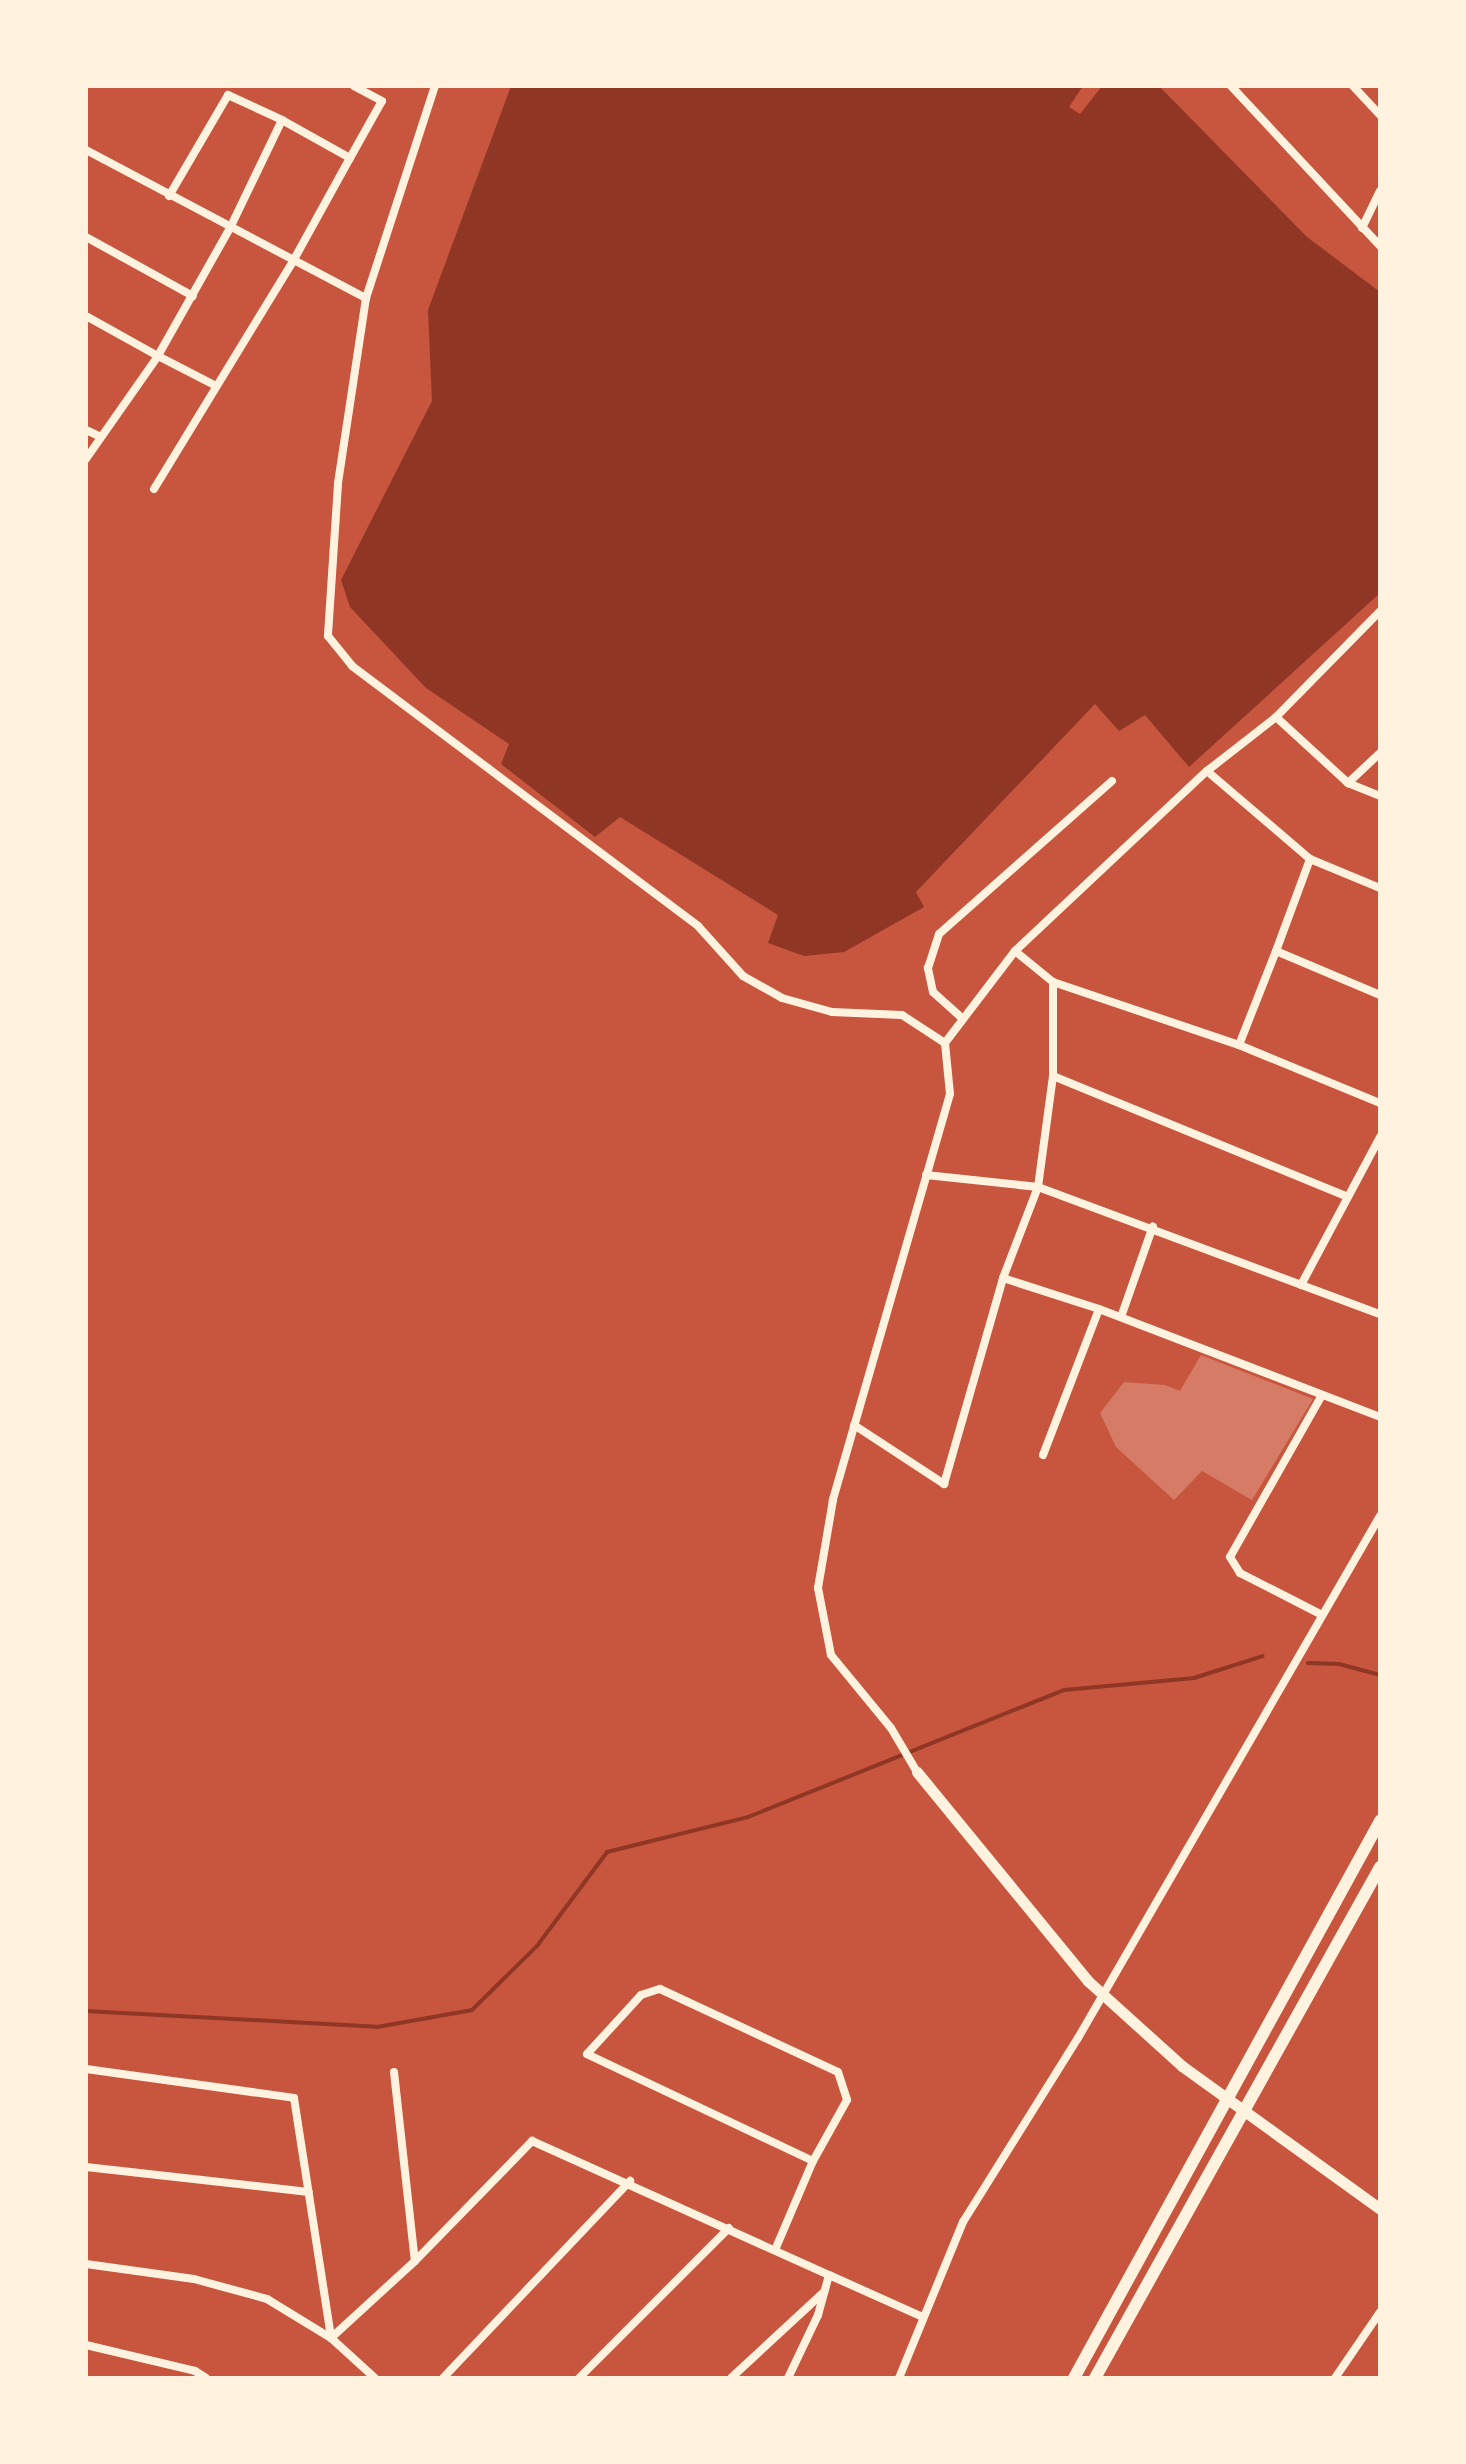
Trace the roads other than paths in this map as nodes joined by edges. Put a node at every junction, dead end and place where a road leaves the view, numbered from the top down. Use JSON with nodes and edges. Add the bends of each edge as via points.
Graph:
{"nodes":[{"id":1,"x":354,"y":86,"type":"edge"},
{"id":2,"x":419,"y":86,"type":"edge"},
{"id":3,"x":1231,"y":86,"type":"edge"},
{"id":4,"x":1353,"y":86,"type":"edge"},
{"id":5,"x":432,"y":90,"type":"edge"},
{"id":6,"x":1380,"y":115,"type":"edge"},
{"id":7,"x":282,"y":120,"type":"junction"},
{"id":8,"x":86,"y":150,"type":"edge"},
{"id":9,"x":350,"y":158,"type":"junction"},
{"id":10,"x":1380,"y":191,"type":"edge"},
{"id":11,"x":169,"y":196,"type":"junction"},
{"id":12,"x":230,"y":228,"type":"junction"},
{"id":13,"x":1362,"y":228,"type":"junction"},
{"id":14,"x":86,"y":237,"type":"edge"},
{"id":15,"x":1380,"y":246,"type":"edge"},
{"id":16,"x":292,"y":263,"type":"junction"},
{"id":17,"x":193,"y":296,"type":"junction"},
{"id":18,"x":366,"y":298,"type":"junction"},
{"id":19,"x":86,"y":316,"type":"edge"},
{"id":20,"x":158,"y":356,"type":"junction"},
{"id":21,"x":216,"y":386,"type":"junction"},
{"id":22,"x":86,"y":430,"type":"edge"},
{"id":23,"x":99,"y":436,"type":"junction"},
{"id":24,"x":86,"y":459,"type":"edge"},
{"id":25,"x":154,"y":489,"type":"dead end"},
{"id":26,"x":1380,"y":611,"type":"edge"},
{"id":27,"x":1276,"y":717,"type":"junction"},
{"id":28,"x":1380,"y":753,"type":"edge"},
{"id":29,"x":1207,"y":771,"type":"junction"},
{"id":30,"x":1112,"y":781,"type":"dead end"},
{"id":31,"x":1348,"y":783,"type":"junction"},
{"id":32,"x":1380,"y":796,"type":"edge"},
{"id":33,"x":1310,"y":859,"type":"junction"},
{"id":34,"x":1380,"y":888,"type":"edge"},
{"id":35,"x":1015,"y":951,"type":"junction"},
{"id":36,"x":1276,"y":951,"type":"junction"},
{"id":37,"x":1053,"y":982,"type":"junction"},
{"id":38,"x":1380,"y":995,"type":"edge"},
{"id":39,"x":963,"y":1019,"type":"junction"},
{"id":40,"x":945,"y":1043,"type":"junction"},
{"id":41,"x":1239,"y":1045,"type":"junction"},
{"id":42,"x":1053,"y":1076,"type":"junction"},
{"id":43,"x":1380,"y":1103,"type":"edge"},
{"id":44,"x":1380,"y":1137,"type":"edge"},
{"id":45,"x":926,"y":1175,"type":"junction"},
{"id":46,"x":1038,"y":1187,"type":"junction"},
{"id":47,"x":1346,"y":1196,"type":"junction"},
{"id":48,"x":1153,"y":1226,"type":"junction"},
{"id":49,"x":1003,"y":1278,"type":"junction"},
{"id":50,"x":1301,"y":1285,"type":"junction"},
{"id":51,"x":1099,"y":1309,"type":"junction"},
{"id":52,"x":1380,"y":1314,"type":"edge"},
{"id":53,"x":1121,"y":1317,"type":"junction"},
{"id":54,"x":1322,"y":1395,"type":"junction"},
{"id":55,"x":1380,"y":1417,"type":"edge"},
{"id":56,"x":854,"y":1425,"type":"junction"},
{"id":57,"x":1043,"y":1455,"type":"dead end"},
{"id":58,"x":1380,"y":1516,"type":"edge"},
{"id":59,"x":1322,"y":1615,"type":"junction"},
{"id":60,"x":917,"y":1772,"type":"joint"},
{"id":61,"x":1380,"y":1821,"type":"edge"},
{"id":62,"x":1380,"y":1867,"type":"edge"},
{"id":63,"x":1102,"y":1994,"type":"junction"},
{"id":64,"x":86,"y":2069,"type":"edge"},
{"id":65,"x":394,"y":2072,"type":"dead end"},
{"id":66,"x":1228,"y":2096,"type":"junction"},
{"id":67,"x":1245,"y":2108,"type":"junction"},
{"id":68,"x":813,"y":2161,"type":"junction"},
{"id":69,"x":86,"y":2167,"type":"edge"},
{"id":70,"x":630,"y":2181,"type":"junction"},
{"id":71,"x":309,"y":2192,"type":"junction"},
{"id":72,"x":1380,"y":2209,"type":"edge"},
{"id":73,"x":729,"y":2228,"type":"junction"},
{"id":74,"x":775,"y":2250,"type":"junction"},
{"id":75,"x":415,"y":2261,"type":"junction"},
{"id":76,"x":86,"y":2264,"type":"edge"},
{"id":77,"x":829,"y":2275,"type":"junction"},
{"id":78,"x":824,"y":2292,"type":"junction"},
{"id":79,"x":1380,"y":2312,"type":"edge"},
{"id":80,"x":923,"y":2317,"type":"junction"},
{"id":81,"x":331,"y":2338,"type":"junction"},
{"id":82,"x":86,"y":2345,"type":"edge"},
{"id":83,"x":192,"y":2374,"type":"edge"},
{"id":84,"x":206,"y":2378,"type":"edge"},
{"id":85,"x":375,"y":2378,"type":"edge"},
{"id":86,"x":443,"y":2378,"type":"edge"},
{"id":87,"x":579,"y":2378,"type":"edge"},
{"id":88,"x":731,"y":2378,"type":"edge"},
{"id":89,"x":788,"y":2378,"type":"edge"},
{"id":90,"x":899,"y":2378,"type":"edge"},
{"id":91,"x":1074,"y":2378,"type":"edge"},
{"id":92,"x":1095,"y":2378,"type":"edge"},
{"id":93,"x":1335,"y":2378,"type":"edge"}],
"edges":[{"from":1,"to":9,"type":"street","via":[[382,101]]},
{"from":2,"to":5,"type":"street"},
{"from":3,"to":13,"type":"street"},
{"from":4,"to":6,"type":"street"},
{"from":5,"to":18,"type":"street"},
{"from":7,"to":9,"type":"street"},
{"from":7,"to":11,"type":"street","via":[[228,95]]},
{"from":7,"to":12,"type":"street"},
{"from":8,"to":11,"type":"street"},
{"from":9,"to":16,"type":"street"},
{"from":10,"to":13,"type":"street"},
{"from":11,"to":12,"type":"street"},
{"from":12,"to":16,"type":"street"},
{"from":12,"to":17,"type":"street"},
{"from":13,"to":15,"type":"street"},
{"from":14,"to":17,"type":"street"},
{"from":16,"to":18,"type":"street"},
{"from":16,"to":21,"type":"street"},
{"from":17,"to":20,"type":"street"},
{"from":18,"to":40,"type":"street","via":[[338,484],[328,636],[365,676],[698,926],[743,976],[782,998],[832,1012],[902,1015]]},
{"from":19,"to":20,"type":"street"},
{"from":20,"to":21,"type":"street"},
{"from":20,"to":23,"type":"street"},
{"from":21,"to":25,"type":"street"},
{"from":22,"to":23,"type":"street"},
{"from":23,"to":24,"type":"street"},
{"from":26,"to":27,"type":"street"},
{"from":27,"to":29,"type":"street"},
{"from":27,"to":31,"type":"street"},
{"from":28,"to":31,"type":"street"},
{"from":29,"to":33,"type":"street"},
{"from":29,"to":35,"type":"street"},
{"from":30,"to":39,"type":"street","via":[[939,934],[928,968],[933,992]]},
{"from":31,"to":32,"type":"street"},
{"from":33,"to":34,"type":"street"},
{"from":33,"to":36,"type":"street"},
{"from":35,"to":37,"type":"street"},
{"from":35,"to":39,"type":"street"},
{"from":36,"to":38,"type":"street"},
{"from":36,"to":41,"type":"street"},
{"from":37,"to":41,"type":"street"},
{"from":37,"to":42,"type":"street"},
{"from":39,"to":40,"type":"street"},
{"from":40,"to":45,"type":"street","via":[[950,1094]]},
{"from":41,"to":43,"type":"street"},
{"from":42,"to":46,"type":"street"},
{"from":42,"to":47,"type":"street"},
{"from":44,"to":47,"type":"street"},
{"from":45,"to":46,"type":"street"},
{"from":45,"to":56,"type":"street"},
{"from":46,"to":48,"type":"street"},
{"from":46,"to":49,"type":"street"},
{"from":47,"to":50,"type":"street"},
{"from":48,"to":50,"type":"street"},
{"from":48,"to":53,"type":"street"},
{"from":49,"to":51,"type":"street"},
{"from":49,"to":56,"type":"street","via":[[944,1484]]},
{"from":50,"to":52,"type":"street"},
{"from":51,"to":53,"type":"street"},
{"from":51,"to":57,"type":"street"},
{"from":53,"to":54,"type":"street"},
{"from":54,"to":55,"type":"street"},
{"from":54,"to":59,"type":"street","via":[[1230,1557],[1240,1573]]},
{"from":56,"to":60,"type":"street","via":[[833,1500],[818,1588],[831,1655],[891,1728]]},
{"from":58,"to":59,"type":"street"},
{"from":59,"to":63,"type":"street"},
{"from":60,"to":63,"type":"street"},
{"from":61,"to":66,"type":"main road"},
{"from":62,"to":67,"type":"main road"},
{"from":63,"to":66,"type":"street","via":[[1182,2066]]},
{"from":63,"to":80,"type":"street","via":[[963,2222]]},
{"from":64,"to":71,"type":"street","via":[[294,2098]]},
{"from":65,"to":75,"type":"street"},
{"from":66,"to":67,"type":"street"},
{"from":66,"to":91,"type":"main road"},
{"from":67,"to":72,"type":"street"},
{"from":67,"to":92,"type":"main road"},
{"from":68,"to":68,"type":"street","via":[[728,2121],[587,2054],[641,1995],[660,1989],[838,2072],[847,2100]]},
{"from":68,"to":74,"type":"street"},
{"from":69,"to":71,"type":"street"},
{"from":70,"to":73,"type":"street"},
{"from":70,"to":75,"type":"street","via":[[532,2141]]},
{"from":70,"to":86,"type":"street"},
{"from":71,"to":81,"type":"street"},
{"from":73,"to":74,"type":"street"},
{"from":73,"to":87,"type":"street"},
{"from":74,"to":77,"type":"street"},
{"from":75,"to":81,"type":"street"},
{"from":76,"to":81,"type":"street","via":[[194,2279],[267,2299]]},
{"from":77,"to":78,"type":"street"},
{"from":77,"to":80,"type":"street"},
{"from":78,"to":88,"type":"street"},
{"from":78,"to":89,"type":"street"},
{"from":79,"to":93,"type":"street"},
{"from":80,"to":90,"type":"street"},
{"from":81,"to":85,"type":"street"},
{"from":82,"to":83,"type":"street"},
{"from":83,"to":84,"type":"street"}]}
